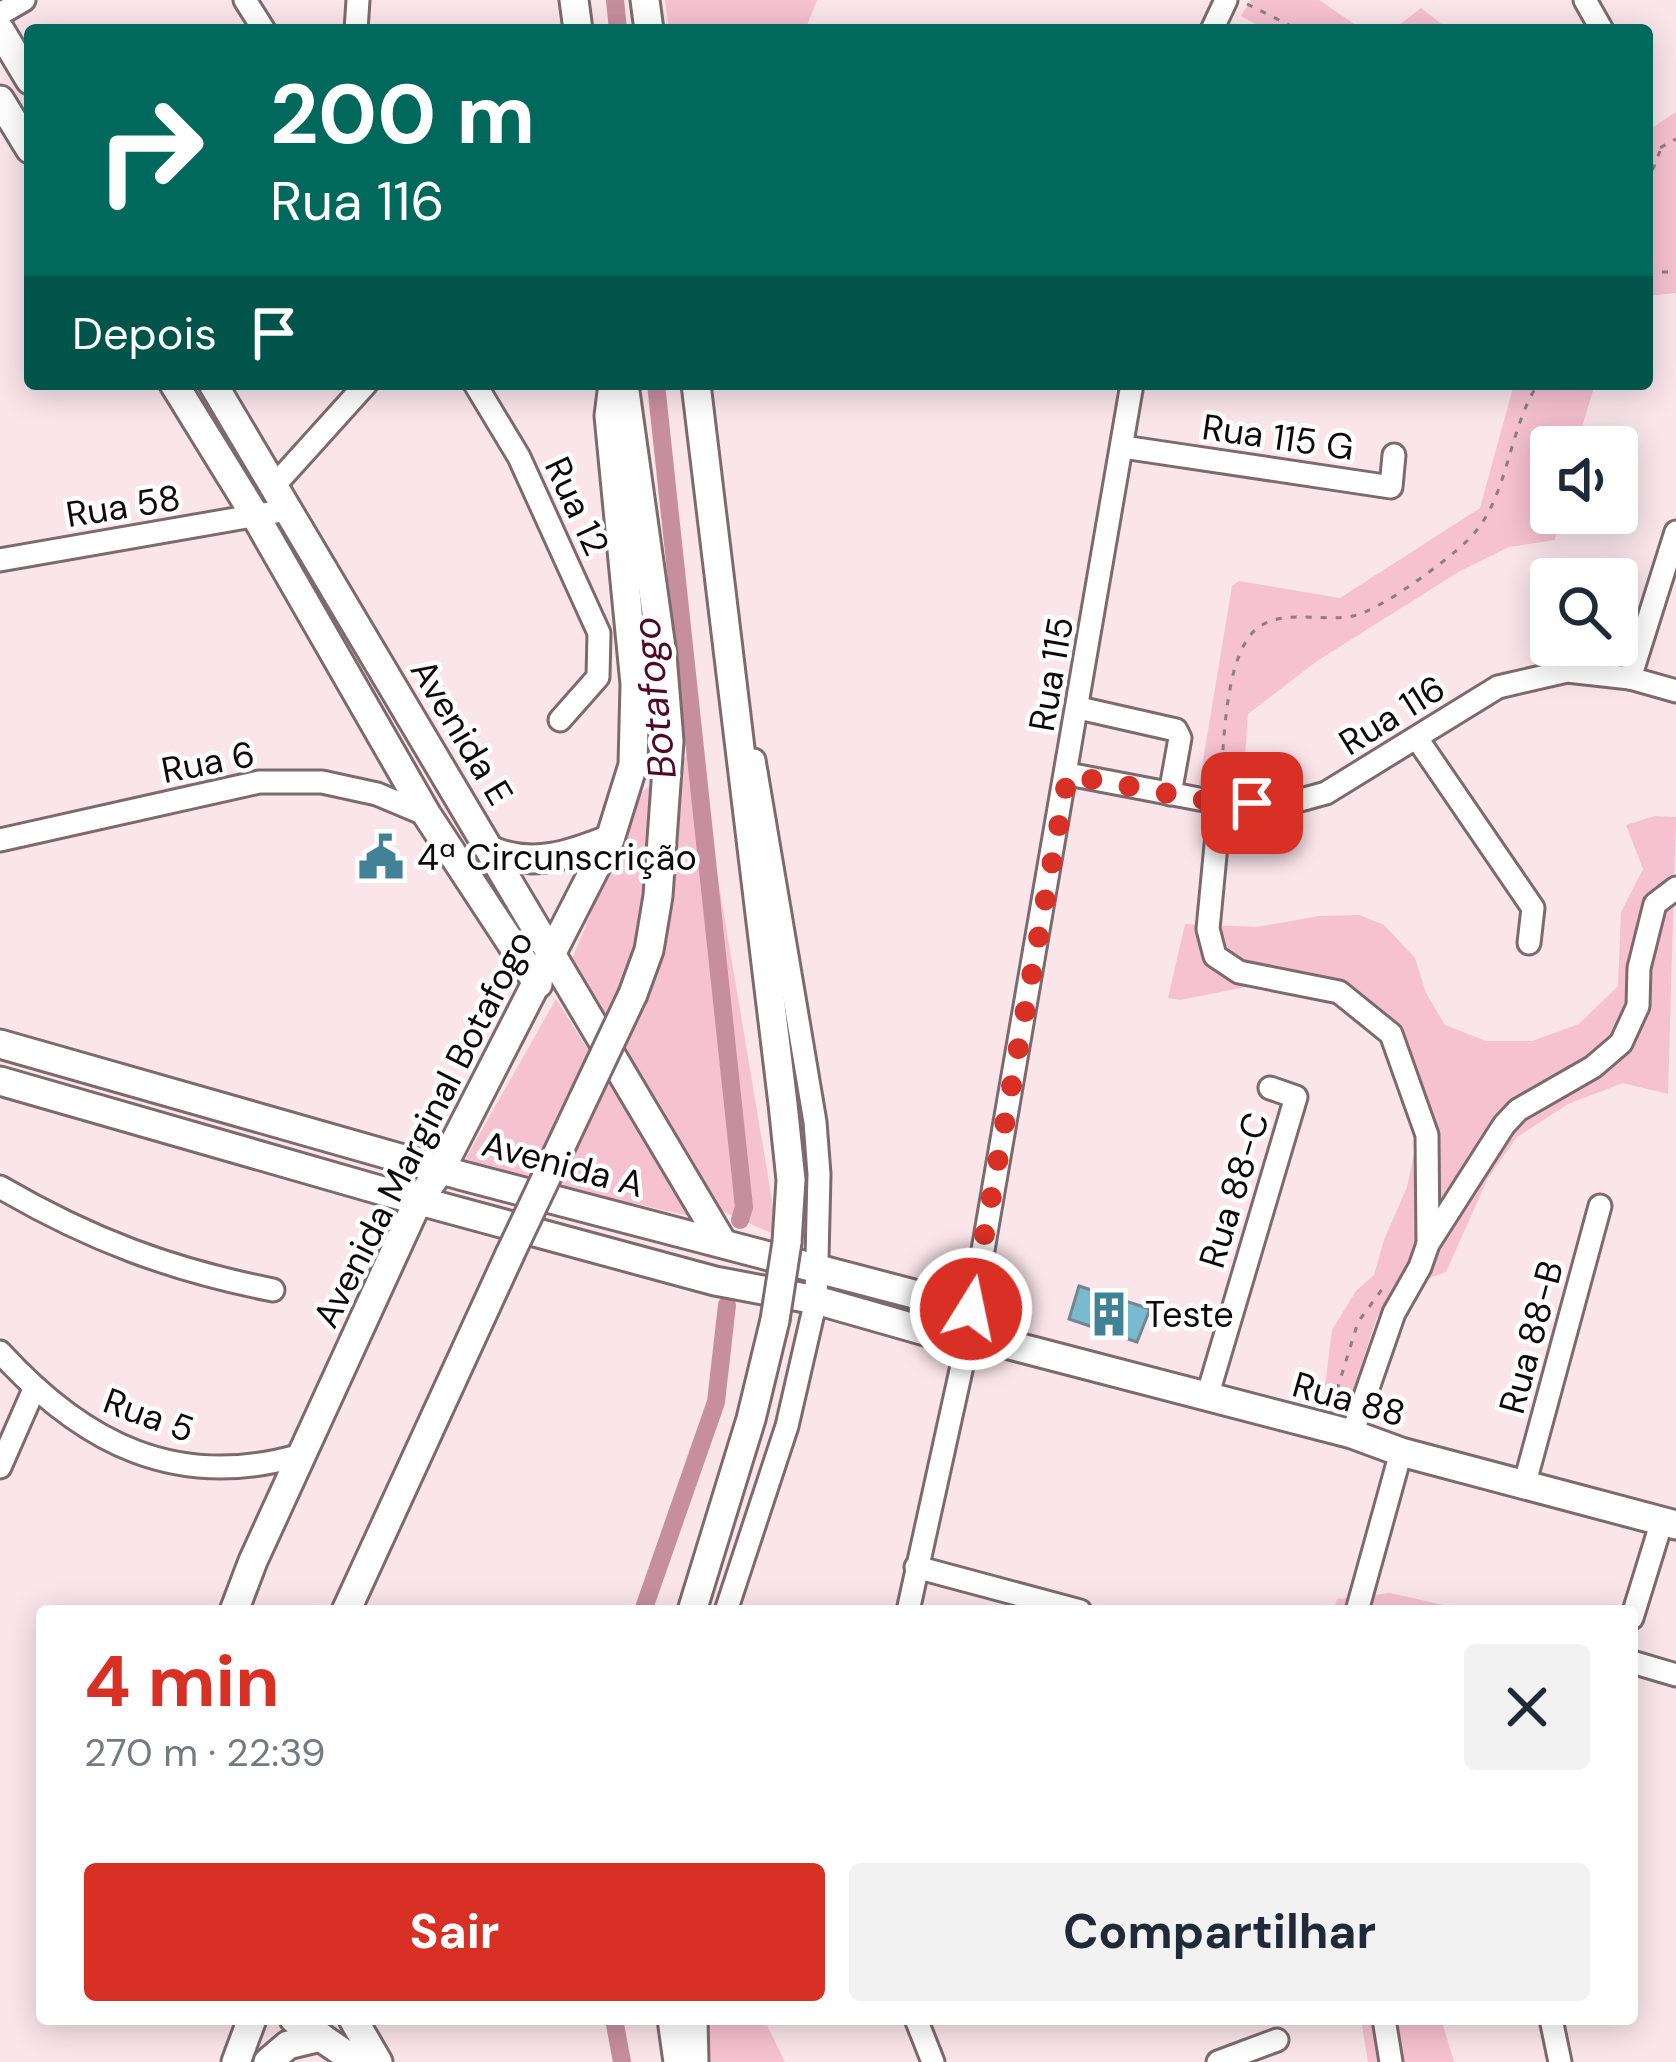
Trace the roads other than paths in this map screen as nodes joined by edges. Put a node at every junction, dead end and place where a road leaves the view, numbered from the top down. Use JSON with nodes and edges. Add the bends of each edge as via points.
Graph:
{"nodes":[{"id":1,"x":24,"y":0,"type":"edge"},
{"id":2,"x":0,"y":14,"type":"edge"},
{"id":3,"x":0,"y":30,"type":"edge"},
{"id":4,"x":24,"y":70,"type":"edge"},
{"id":5,"x":0,"y":100,"type":"edge"},
{"id":6,"x":24,"y":139,"type":"edge"},
{"id":7,"x":178,"y":390,"type":"edge"},
{"id":8,"x":217,"y":390,"type":"edge"},
{"id":9,"x":361,"y":390,"type":"edge"},
{"id":10,"x":479,"y":390,"type":"edge"},
{"id":11,"x":613,"y":390,"type":"edge"},
{"id":12,"x":625,"y":390,"type":"edge"},
{"id":13,"x":697,"y":390,"type":"edge"},
{"id":14,"x":1131,"y":390,"type":"edge"},
{"id":15,"x":1124,"y":448,"type":"junction"},
{"id":16,"x":1394,"y":454,"type":"dead end"},
{"id":17,"x":280,"y":498,"type":"junction"},
{"id":18,"x":256,"y":517,"type":"junction"},
{"id":19,"x":1676,"y":532,"type":"edge"},
{"id":20,"x":718,"y":546,"type":"junction"},
{"id":21,"x":4,"y":553,"type":"edge"},
{"id":22,"x":1630,"y":678,"type":"junction"},
{"id":23,"x":1676,"y":691,"type":"edge"},
{"id":24,"x":1079,"y":708,"type":"junction"},
{"id":25,"x":560,"y":720,"type":"dead end"},
{"id":26,"x":1418,"y":740,"type":"junction"},
{"id":27,"x":1068,"y":775,"type":"junction"},
{"id":28,"x":1170,"y":794,"type":"junction"},
{"id":29,"x":1220,"y":803,"type":"junction"},
{"id":30,"x":427,"y":814,"type":"junction"},
{"id":31,"x":610,"y":839,"type":"junction"},
{"id":32,"x":0,"y":840,"type":"edge"},
{"id":33,"x":492,"y":851,"type":"junction"},
{"id":34,"x":1676,"y":888,"type":"edge"},
{"id":35,"x":1529,"y":943,"type":"dead end"},
{"id":36,"x":553,"y":955,"type":"junction"},
{"id":37,"x":538,"y":984,"type":"junction"},
{"id":38,"x":0,"y":1044,"type":"edge"},
{"id":39,"x":0,"y":1081,"type":"edge"},
{"id":40,"x":1270,"y":1088,"type":"dead end"},
{"id":41,"x":441,"y":1169,"type":"junction"},
{"id":42,"x":0,"y":1186,"type":"edge"},
{"id":43,"x":418,"y":1201,"type":"junction"},
{"id":44,"x":1600,"y":1206,"type":"dead end"},
{"id":45,"x":722,"y":1242,"type":"junction"},
{"id":46,"x":1427,"y":1244,"type":"junction"},
{"id":47,"x":816,"y":1269,"type":"junction"},
{"id":48,"x":273,"y":1290,"type":"dead end"},
{"id":49,"x":816,"y":1300,"type":"junction"},
{"id":50,"x":971,"y":1309,"type":"junction"},
{"id":51,"x":967,"y":1342,"type":"junction"},
{"id":52,"x":1002,"y":1343,"type":"junction"},
{"id":53,"x":0,"y":1352,"type":"edge"},
{"id":54,"x":35,"y":1387,"type":"junction"},
{"id":55,"x":1207,"y":1397,"type":"junction"},
{"id":56,"x":1352,"y":1434,"type":"junction"},
{"id":57,"x":1402,"y":1452,"type":"junction"},
{"id":58,"x":301,"y":1455,"type":"junction"},
{"id":59,"x":0,"y":1467,"type":"edge"},
{"id":60,"x":1525,"y":1486,"type":"junction"},
{"id":61,"x":1669,"y":1523,"type":"edge"},
{"id":62,"x":916,"y":1567,"type":"junction"},
{"id":63,"x":238,"y":1605,"type":"edge"},
{"id":64,"x":349,"y":1605,"type":"edge"},
{"id":65,"x":694,"y":1605,"type":"edge"},
{"id":66,"x":728,"y":1605,"type":"edge"},
{"id":67,"x":909,"y":1605,"type":"edge"},
{"id":68,"x":1058,"y":1605,"type":"edge"},
{"id":69,"x":1358,"y":1605,"type":"edge"},
{"id":70,"x":1637,"y":1605,"type":"edge"},
{"id":71,"x":1638,"y":1664,"type":"edge"},
{"id":72,"x":1676,"y":1675,"type":"edge"},
{"id":73,"x":249,"y":2025,"type":"edge"},
{"id":74,"x":303,"y":2025,"type":"edge"},
{"id":75,"x":356,"y":2025,"type":"edge"},
{"id":76,"x":673,"y":2025,"type":"edge"},
{"id":77,"x":696,"y":2025,"type":"edge"},
{"id":78,"x":918,"y":2025,"type":"edge"},
{"id":79,"x":1385,"y":2025,"type":"edge"},
{"id":80,"x":1552,"y":2025,"type":"edge"},
{"id":81,"x":322,"y":2037,"type":"junction"},
{"id":82,"x":1277,"y":2040,"type":"dead end"},
{"id":83,"x":236,"y":2062,"type":"edge"},
{"id":84,"x":268,"y":2062,"type":"edge"},
{"id":85,"x":357,"y":2062,"type":"edge"},
{"id":86,"x":378,"y":2062,"type":"edge"},
{"id":87,"x":678,"y":2062,"type":"edge"},
{"id":88,"x":697,"y":2062,"type":"edge"},
{"id":89,"x":933,"y":2062,"type":"edge"},
{"id":90,"x":1218,"y":2062,"type":"edge"},
{"id":91,"x":1391,"y":2062,"type":"edge"},
{"id":92,"x":1560,"y":2062,"type":"edge"}],
"edges":[{"from":1,"to":2,"type":"street"},
{"from":3,"to":4,"type":"main road"},
{"from":5,"to":6,"type":"main road"},
{"from":7,"to":18,"type":"main road","name":"Avenida E"},
{"from":8,"to":17,"type":"main road","name":"Avenida E"},
{"from":9,"to":17,"type":"street"},
{"from":10,"to":25,"type":"street","name":"Rua 12","via":[[519,458],[599,633],[598,676]]},
{"from":11,"to":31,"type":"main road","name":"Avenida Marginal Botafogo","via":[[635,684],[633,765]]},
{"from":12,"to":64,"type":"main road","bridge":true,"via":[[669,741],[649,950]]},
{"from":13,"to":20,"type":"main road"},
{"from":14,"to":15,"type":"street","name":"Rua 115"},
{"from":15,"to":16,"type":"street","name":"Rua 115 G","via":[[1391,487]]},
{"from":15,"to":24,"type":"street","name":"Rua 115"},
{"from":17,"to":18,"type":"street","name":"Rua 58"},
{"from":17,"to":33,"type":"main road","name":"Avenida E"},
{"from":18,"to":21,"type":"street","name":"Rua 58"},
{"from":18,"to":30,"type":"main road","name":"Avenida E"},
{"from":19,"to":22,"type":"street"},
{"from":20,"to":47,"type":"street","via":[[815,1122]]},
{"from":20,"to":65,"type":"main road","bridge":true,"via":[[791,1180],[775,1321]]},
{"from":22,"to":23,"type":"street","name":"Rua 116"},
{"from":22,"to":26,"type":"street","name":"Rua 116","via":[[1567,671],[1498,687]]},
{"from":24,"to":27,"type":"street","name":"Rua 115"},
{"from":24,"to":28,"type":"street","via":[[1176,730]]},
{"from":26,"to":29,"type":"street","name":"Rua 116","via":[[1326,794],[1286,804]]},
{"from":26,"to":35,"type":"street","via":[[1533,908]]},
{"from":27,"to":28,"type":"street","name":"Rua 116"},
{"from":27,"to":50,"type":"street","name":"Rua 115"},
{"from":28,"to":29,"type":"street","name":"Rua 116"},
{"from":29,"to":46,"type":"street","via":[[1208,929],[1215,956],[1239,972],[1339,992],[1391,1034],[1426,1136]]},
{"from":30,"to":32,"type":"street","name":"Rua 6","via":[[322,782],[260,782]]},
{"from":30,"to":37,"type":"main road","name":"Avenida E"},
{"from":31,"to":33,"type":"main road","via":[[544,860]]},
{"from":31,"to":36,"type":"main road","name":"Avenida Marginal Botafogo"},
{"from":33,"to":36,"type":"main road","name":"Avenida E"},
{"from":34,"to":46,"type":"street","via":[[1655,904],[1638,1006],[1621,1043],[1518,1110]]},
{"from":36,"to":37,"type":"main road","name":"Avenida Marginal Botafogo"},
{"from":36,"to":45,"type":"main road","name":"Avenida E"},
{"from":37,"to":41,"type":"main road","name":"Avenida Marginal Botafogo"},
{"from":38,"to":41,"type":"main road","name":"Avenida A"},
{"from":39,"to":43,"type":"main road","name":"Avenida A"},
{"from":40,"to":55,"type":"street","name":"Rua 88-C","via":[[1297,1097]]},
{"from":41,"to":43,"type":"main road","name":"Avenida Marginal Botafogo"},
{"from":41,"to":45,"type":"main road","name":"Avenida A"},
{"from":42,"to":48,"type":"street","via":[[87,1234],[181,1269]]},
{"from":43,"to":49,"type":"main road","name":"Avenida A"},
{"from":43,"to":58,"type":"main road","name":"Avenida Marginal Botafogo"},
{"from":44,"to":60,"type":"street","name":"Rua 88-B"},
{"from":45,"to":47,"type":"main road","name":"Avenida A"},
{"from":46,"to":56,"type":"street"},
{"from":47,"to":49,"type":"street"},
{"from":47,"to":50,"type":"main road","name":"Avenida A"},
{"from":49,"to":51,"type":"main road","name":"Avenida A"},
{"from":49,"to":66,"type":"street","via":[[787,1426]]},
{"from":50,"to":51,"type":"street","name":"Rua 115"},
{"from":50,"to":52,"type":"main road"},
{"from":51,"to":52,"type":"main road","name":"Rua 88"},
{"from":51,"to":62,"type":"street","name":"Rua 115"},
{"from":52,"to":55,"type":"main road","name":"Rua 88"},
{"from":53,"to":54,"type":"street","name":"Rua 5"},
{"from":54,"to":58,"type":"street","name":"Rua 5","via":[[81,1426],[173,1464],[212,1470]]},
{"from":54,"to":59,"type":"street"},
{"from":55,"to":56,"type":"main road","name":"Rua 88"},
{"from":56,"to":57,"type":"main road","name":"Rua 88"},
{"from":57,"to":60,"type":"main road","name":"Rua 88"},
{"from":57,"to":69,"type":"street"},
{"from":58,"to":63,"type":"main road","name":"Avenida Marginal Botafogo"},
{"from":60,"to":61,"type":"main road","name":"Rua 88"},
{"from":61,"to":70,"type":"street"},
{"from":62,"to":67,"type":"street","name":"Rua 115"},
{"from":62,"to":68,"type":"street"},
{"from":71,"to":72,"type":"street"},
{"from":73,"to":83,"type":"main road"},
{"from":74,"to":81,"type":"main road"},
{"from":75,"to":86,"type":"main road"},
{"from":76,"to":87,"type":"main road"},
{"from":77,"to":88,"type":"street"},
{"from":78,"to":89,"type":"street"},
{"from":79,"to":91,"type":"street"},
{"from":80,"to":92,"type":"street"},
{"from":81,"to":84,"type":"main road","via":[[288,2044]]},
{"from":81,"to":85,"type":"main road"},
{"from":82,"to":90,"type":"street"}]}
